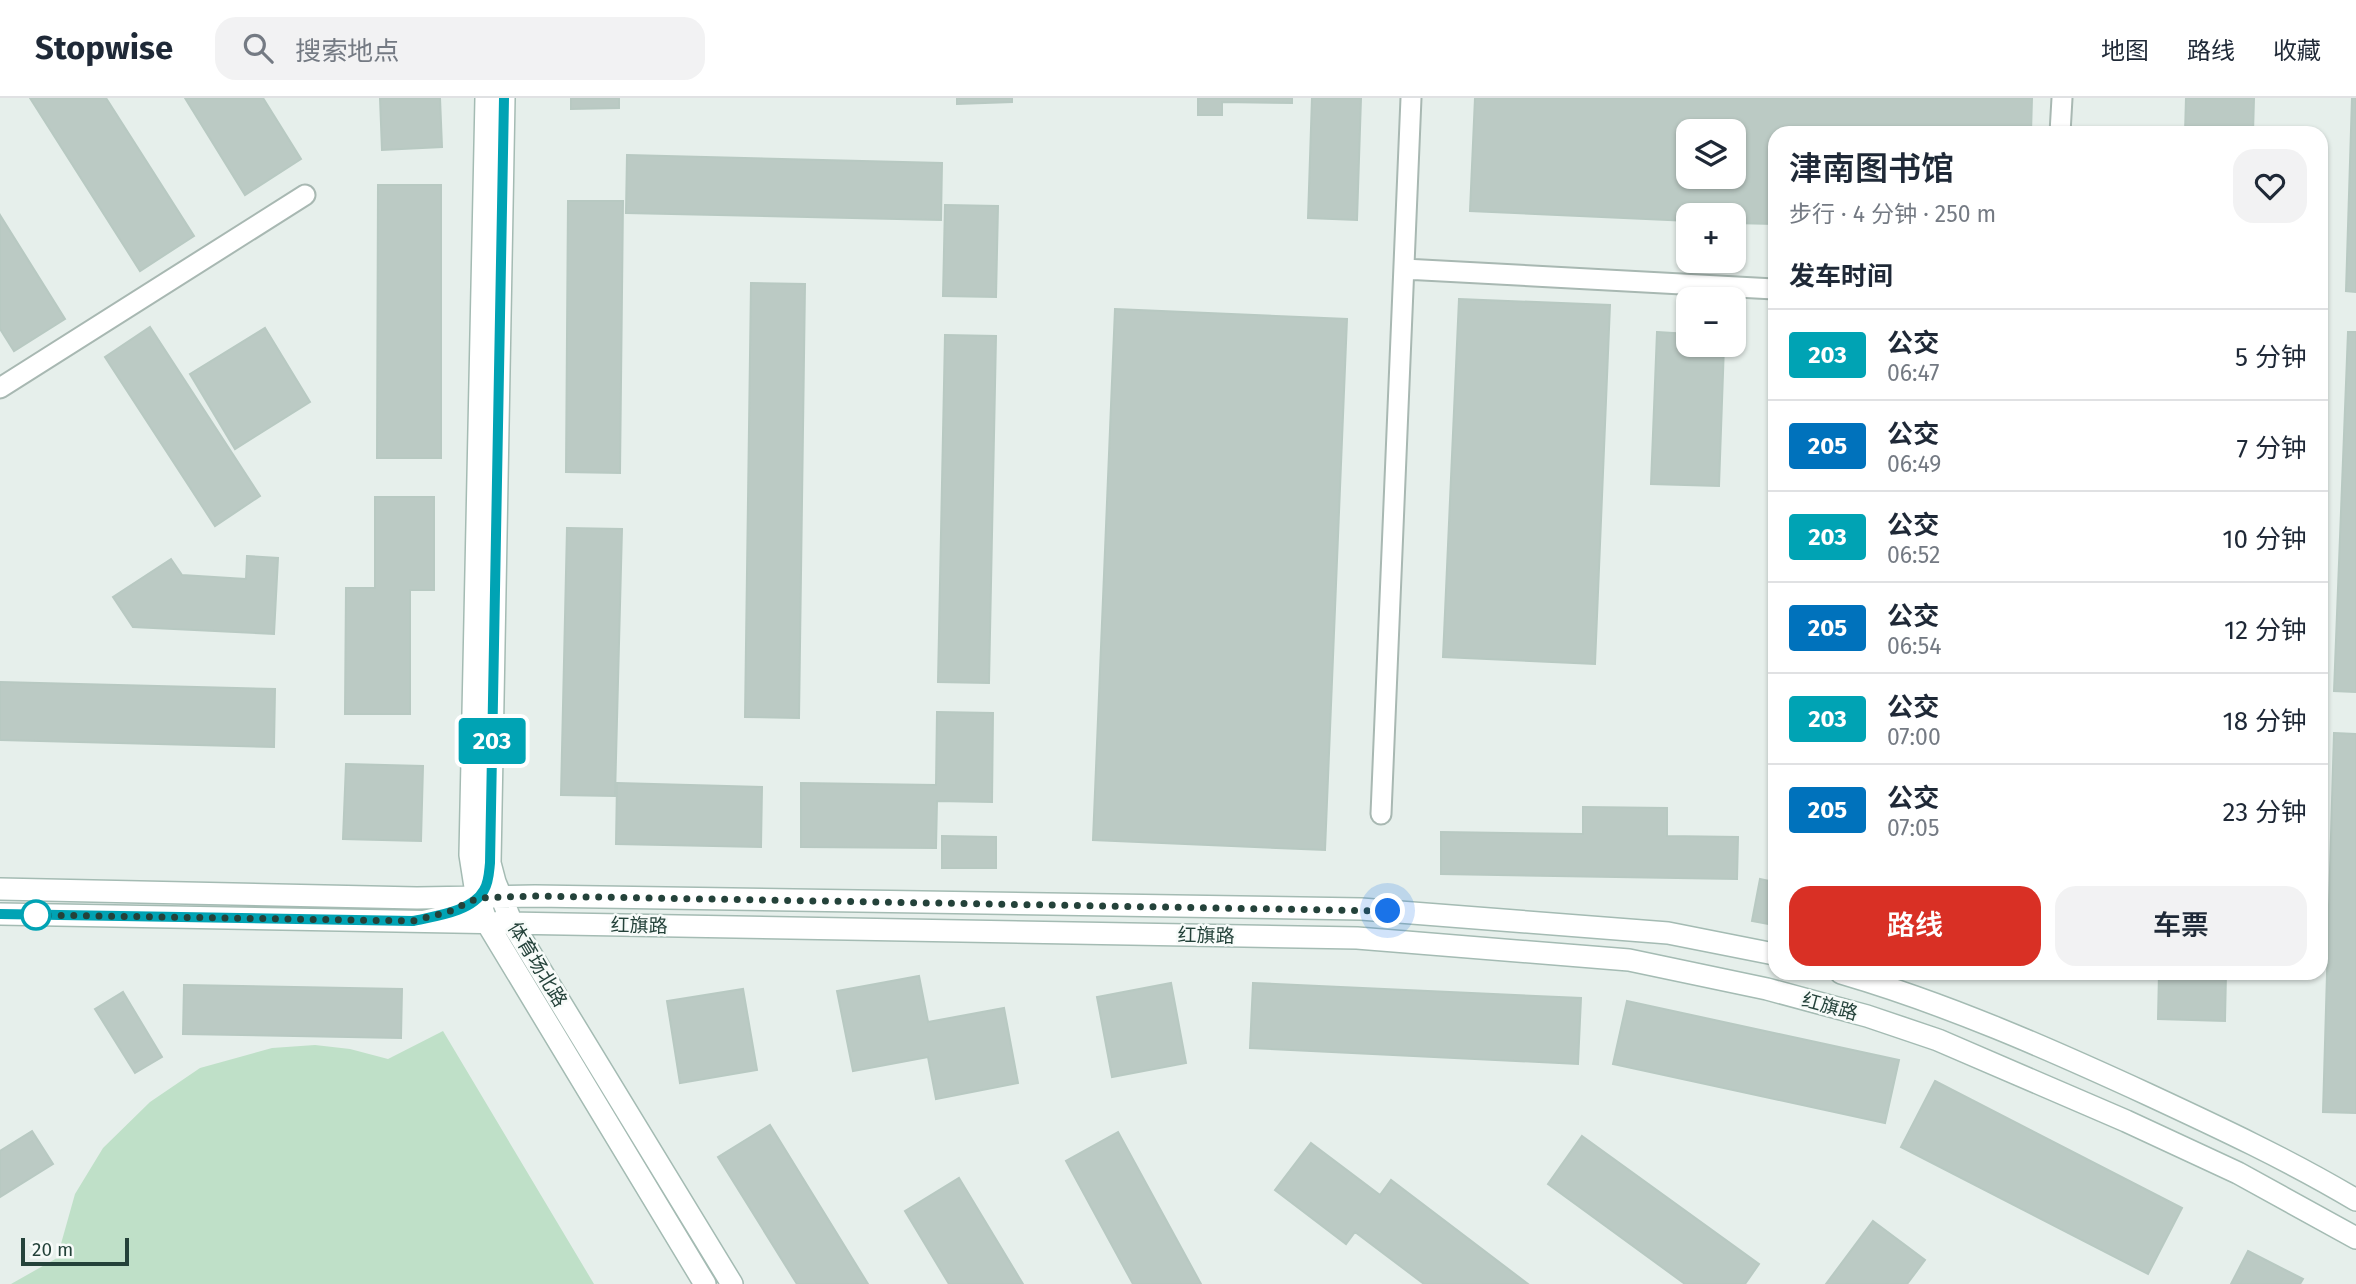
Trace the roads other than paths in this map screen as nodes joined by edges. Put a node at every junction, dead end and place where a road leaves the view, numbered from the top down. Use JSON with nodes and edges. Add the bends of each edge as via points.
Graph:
{"nodes":[{"id":1,"x":486,"y":98,"type":"edge"},
{"id":2,"x":504,"y":98,"type":"edge"},
{"id":3,"x":1410,"y":98,"type":"edge"},
{"id":4,"x":2062,"y":98,"type":"edge"},
{"id":5,"x":2060,"y":126,"type":"edge"},
{"id":6,"x":305,"y":195,"type":"dead end"},
{"id":7,"x":1404,"y":269,"type":"junction"},
{"id":8,"x":1768,"y":289,"type":"edge"},
{"id":9,"x":0,"y":388,"type":"edge"},
{"id":10,"x":1381,"y":814,"type":"dead end"},
{"id":11,"x":480,"y":859,"type":"junction"},
{"id":12,"x":0,"y":889,"type":"edge"},
{"id":13,"x":535,"y":896,"type":"junction"},
{"id":14,"x":417,"y":898,"type":"junction"},
{"id":15,"x":495,"y":903,"type":"junction"},
{"id":16,"x":0,"y":914,"type":"edge"},
{"id":17,"x":413,"y":921,"type":"junction"},
{"id":18,"x":487,"y":923,"type":"junction"},
{"id":19,"x":1768,"y":953,"type":"edge"},
{"id":20,"x":1863,"y":980,"type":"edge"},
{"id":21,"x":2356,"y":1200,"type":"edge"},
{"id":22,"x":2356,"y":1238,"type":"edge"},
{"id":23,"x":705,"y":1284,"type":"edge"},
{"id":24,"x":732,"y":1284,"type":"edge"}],
"edges":[{"from":1,"to":11,"type":"main road"},
{"from":2,"to":11,"type":"main road"},
{"from":3,"to":7,"type":"lane"},
{"from":4,"to":5,"type":"lane"},
{"from":6,"to":9,"type":"lane"},
{"from":7,"to":8,"type":"lane"},
{"from":7,"to":10,"type":"lane"},
{"from":11,"to":13,"type":"main road","via":[[505,884]]},
{"from":11,"to":14,"type":"main road","via":[[454,888]]},
{"from":11,"to":15,"type":"main road"},
{"from":12,"to":14,"type":"main road","name":"红旗路"},
{"from":13,"to":15,"type":"main road","name":"红旗路"},
{"from":13,"to":19,"type":"main road","name":"红旗路","via":[[1361,909],[1668,933]]},
{"from":14,"to":15,"type":"main road","name":"红旗路"},
{"from":15,"to":17,"type":"main road"},
{"from":15,"to":18,"type":"main road","name":"体育场北路"},
{"from":15,"to":22,"type":"main road","name":"红旗路","via":[[536,923],[1357,937],[1629,960],[1767,989],[1938,1040],[2238,1173]]},
{"from":15,"to":24,"type":"main road","name":"体育场北路"},
{"from":16,"to":17,"type":"main road"},
{"from":17,"to":18,"type":"main road"},
{"from":18,"to":23,"type":"main road","name":"体育场北路"},
{"from":20,"to":21,"type":"main road","name":"红旗路","via":[[1944,1006],[2063,1055]]}]}
